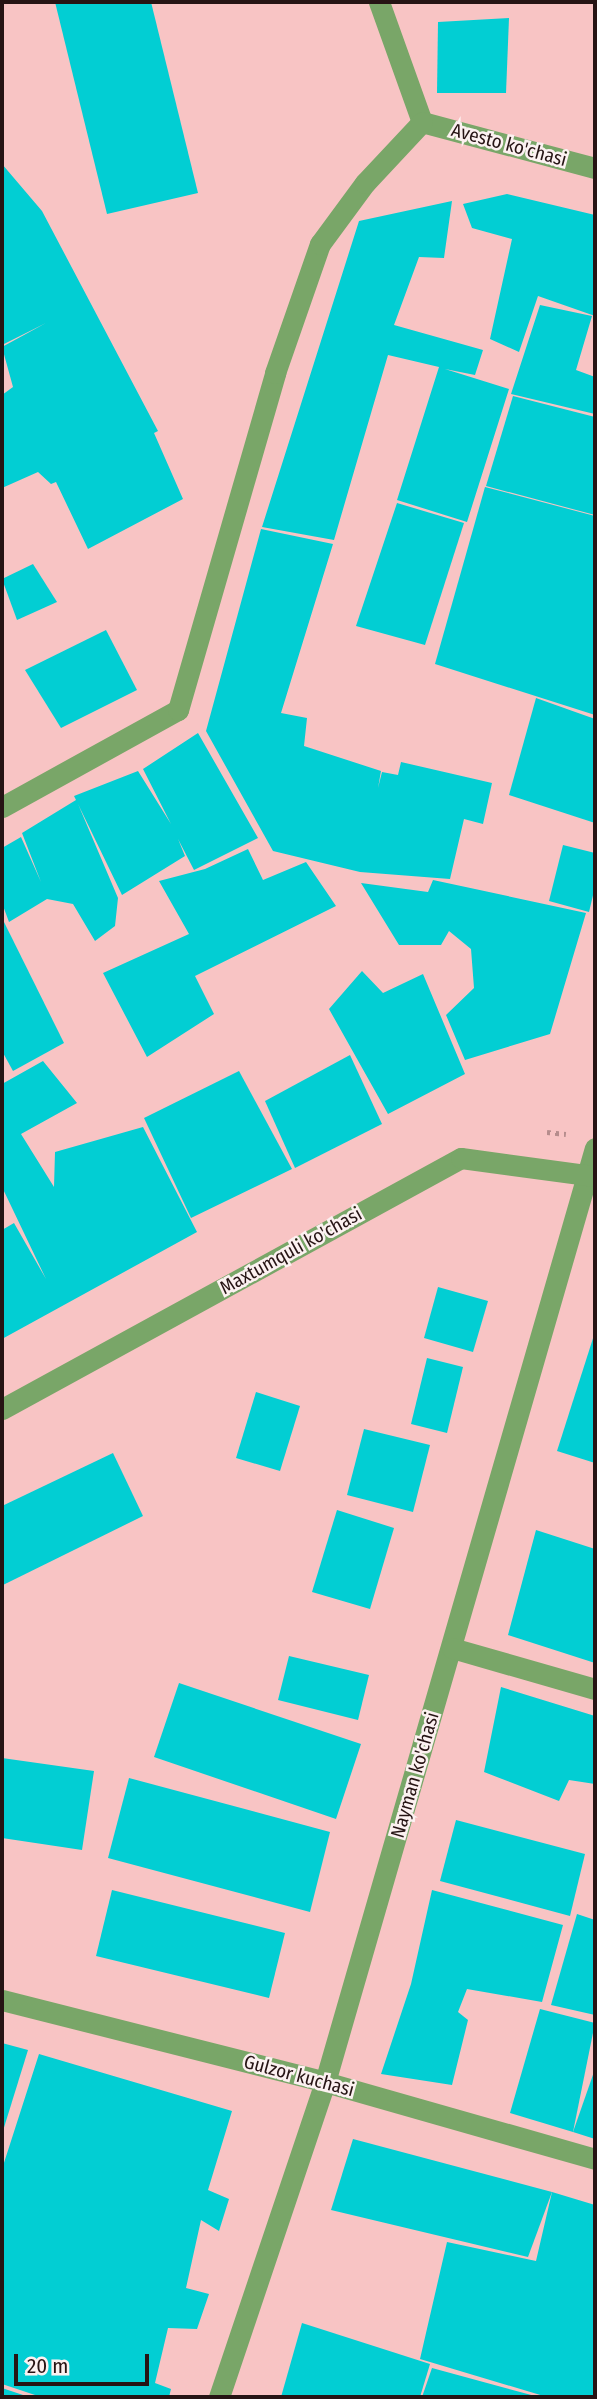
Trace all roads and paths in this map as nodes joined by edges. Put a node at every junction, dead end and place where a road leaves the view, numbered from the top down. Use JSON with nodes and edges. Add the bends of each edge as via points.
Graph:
{"nodes":[{"id":1,"x":379,"y":2,"type":"edge"},
{"id":2,"x":422,"y":121,"type":"junction"},
{"id":3,"x":595,"y":168,"type":"edge"},
{"id":4,"x":2,"y":807,"type":"edge"},
{"id":5,"x":595,"y":1148,"type":"edge"},
{"id":6,"x":592,"y":1175,"type":"edge"},
{"id":7,"x":2,"y":1409,"type":"edge"},
{"id":8,"x":452,"y":1648,"type":"junction"},
{"id":9,"x":595,"y":1689,"type":"edge"},
{"id":10,"x":2,"y":2000,"type":"edge"},
{"id":11,"x":325,"y":2082,"type":"junction"},
{"id":12,"x":595,"y":2159,"type":"edge"},
{"id":13,"x":219,"y":2397,"type":"edge"}],
"edges":[{"from":1,"to":2,"type":"street"},
{"from":2,"to":3,"type":"street","name":"Avesto ko'chasi"},
{"from":2,"to":4,"type":"street","via":[[365,183],[320,244],[275,373],[178,710]]},
{"from":5,"to":6,"type":"street","name":"Nayman ko'chasi"},
{"from":6,"to":7,"type":"street","name":"Maxtumquli ko'chasi","via":[[461,1158]]},
{"from":6,"to":8,"type":"street","name":"Nayman ko'chasi"},
{"from":8,"to":9,"type":"street"},
{"from":8,"to":11,"type":"street","name":"Nayman ko'chasi"},
{"from":10,"to":11,"type":"street","name":"Gulzor kuchasi"},
{"from":11,"to":12,"type":"street","name":"Gulzor kuchasi"},
{"from":11,"to":13,"type":"street","name":"Nayman ko'chasi"}]}
